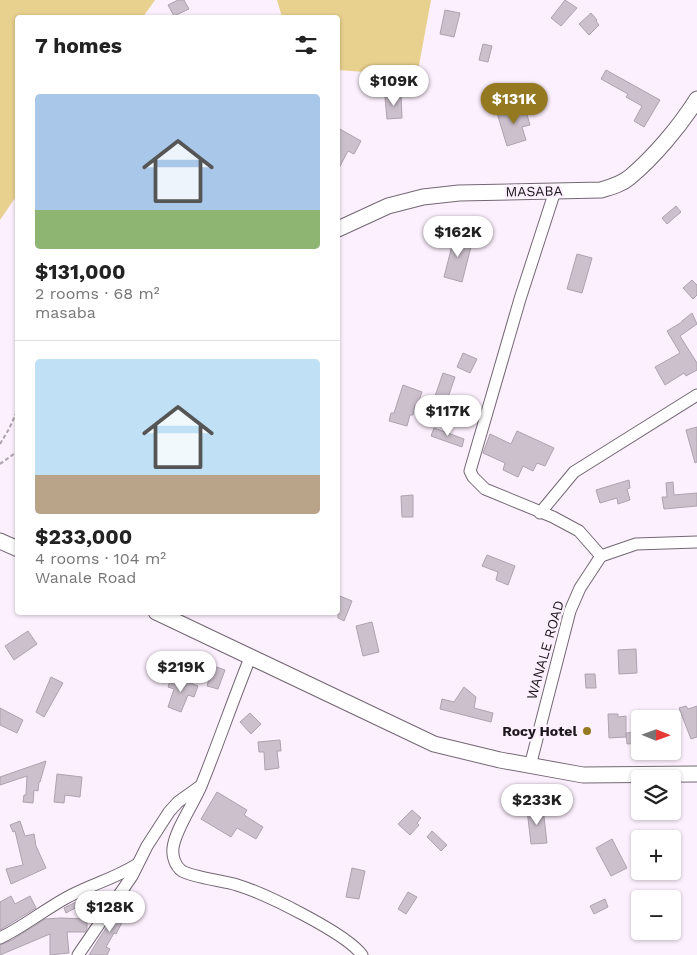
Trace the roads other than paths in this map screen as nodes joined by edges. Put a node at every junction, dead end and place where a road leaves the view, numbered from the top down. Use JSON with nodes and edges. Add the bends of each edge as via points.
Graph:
{"nodes":[{"id":1,"x":697,"y":100,"type":"edge"},
{"id":2,"x":555,"y":192,"type":"junction"},
{"id":3,"x":340,"y":228,"type":"edge"},
{"id":4,"x":697,"y":395,"type":"edge"},
{"id":5,"x":540,"y":513,"type":"junction"},
{"id":6,"x":0,"y":541,"type":"edge"},
{"id":7,"x":697,"y":542,"type":"edge"},
{"id":8,"x":15,"y":548,"type":"edge"},
{"id":9,"x":601,"y":556,"type":"junction"},
{"id":10,"x":162,"y":615,"type":"edge"},
{"id":11,"x":250,"y":658,"type":"junction"},
{"id":12,"x":530,"y":766,"type":"junction"},
{"id":13,"x":697,"y":774,"type":"edge"},
{"id":14,"x":201,"y":786,"type":"junction"},
{"id":15,"x":138,"y":864,"type":"junction"},
{"id":16,"x":0,"y":938,"type":"edge"},
{"id":17,"x":78,"y":955,"type":"edge"},
{"id":18,"x":362,"y":955,"type":"edge"}],
"edges":[{"from":1,"to":2,"type":"street","name":"MASABA","via":[[684,119],[629,178],[601,190]]},
{"from":2,"to":3,"type":"street","name":"MASABA","via":[[459,192],[423,197],[388,206]]},
{"from":2,"to":5,"type":"street","via":[[470,471],[485,489]]},
{"from":4,"to":5,"type":"street","via":[[574,472]]},
{"from":5,"to":9,"type":"street","via":[[578,531]]},
{"from":6,"to":8,"type":"street"},
{"from":7,"to":9,"type":"street","via":[[636,544]]},
{"from":9,"to":12,"type":"street","name":"WANALE ROAD","via":[[580,588],[570,611]]},
{"from":10,"to":11,"type":"street"},
{"from":11,"to":12,"type":"street","via":[[434,744]]},
{"from":11,"to":14,"type":"street"},
{"from":12,"to":13,"type":"street","via":[[591,775]]},
{"from":14,"to":15,"type":"street","via":[[169,812]]},
{"from":14,"to":18,"type":"street","via":[[173,847],[173,860],[182,871],[252,890],[342,937]]},
{"from":15,"to":16,"type":"street","via":[[65,898]]},
{"from":15,"to":17,"type":"street"}]}
